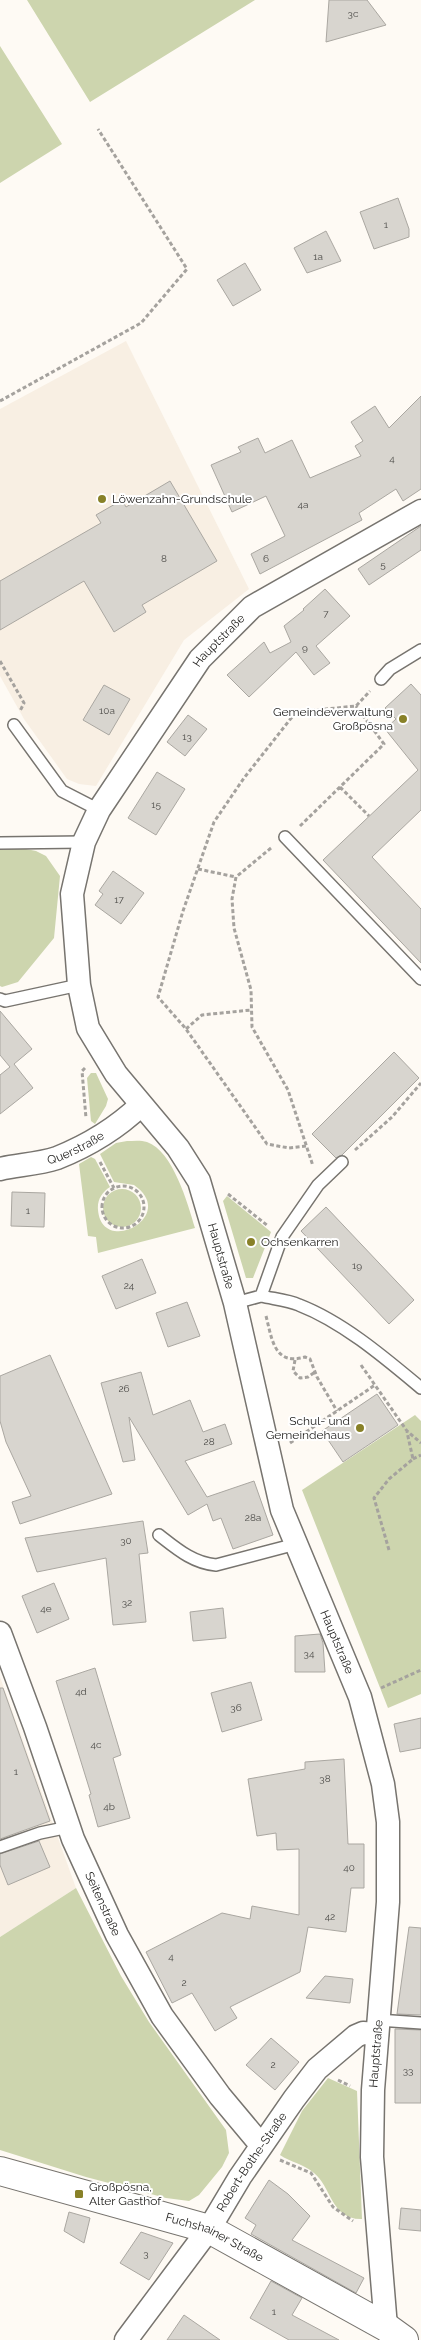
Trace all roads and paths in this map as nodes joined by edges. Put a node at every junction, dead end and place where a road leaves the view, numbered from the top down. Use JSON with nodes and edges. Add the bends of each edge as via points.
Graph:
{"nodes":[{"id":1,"x":98,"y":128,"type":"dead end"},
{"id":2,"x":0,"y":401,"type":"edge"},
{"id":3,"x":421,"y":511,"type":"edge"},
{"id":4,"x":421,"y":650,"type":"edge"},
{"id":5,"x":0,"y":661,"type":"edge"},
{"id":6,"x":381,"y":679,"type":"dead end"},
{"id":7,"x":369,"y":692,"type":"dead end"},
{"id":8,"x":356,"y":706,"type":"junction"},
{"id":9,"x":14,"y":725,"type":"joint"},
{"id":10,"x":340,"y":787,"type":"junction"},
{"id":11,"x":99,"y":810,"type":"junction"},
{"id":12,"x":369,"y":816,"type":"dead end"},
{"id":13,"x":285,"y":837,"type":"junction"},
{"id":14,"x":84,"y":842,"type":"junction"},
{"id":15,"x":0,"y":843,"type":"edge"},
{"id":16,"x":198,"y":869,"type":"junction"},
{"id":17,"x":236,"y":876,"type":"junction"},
{"id":18,"x":421,"y":979,"type":"edge"},
{"id":19,"x":79,"y":985,"type":"junction"},
{"id":20,"x":0,"y":999,"type":"edge"},
{"id":21,"x":251,"y":1010,"type":"junction"},
{"id":22,"x":186,"y":1029,"type":"junction"},
{"id":23,"x":98,"y":1047,"type":"junction"},
{"id":24,"x":421,"y":1084,"type":"edge"},
{"id":25,"x":141,"y":1105,"type":"junction"},
{"id":26,"x":93,"y":1140,"type":"junction"},
{"id":27,"x":306,"y":1146,"type":"junction"},
{"id":28,"x":342,"y":1162,"type":"joint"},
{"id":29,"x":0,"y":1168,"type":"edge"},
{"id":30,"x":198,"y":1181,"type":"junction"},
{"id":31,"x":318,"y":1184,"type":"junction"},
{"id":32,"x":138,"y":1193,"type":"joint"},
{"id":33,"x":282,"y":1237,"type":"junction"},
{"id":34,"x":262,"y":1296,"type":"junction"},
{"id":35,"x":235,"y":1303,"type":"junction"},
{"id":36,"x":295,"y":1360,"type":"junction"},
{"id":37,"x":359,"y":1361,"type":"dead end"},
{"id":38,"x":315,"y":1372,"type":"junction"},
{"id":39,"x":375,"y":1385,"type":"junction"},
{"id":40,"x":421,"y":1388,"type":"edge"},
{"id":41,"x":337,"y":1411,"type":"junction"},
{"id":42,"x":407,"y":1432,"type":"junction"},
{"id":43,"x":421,"y":1443,"type":"edge"},
{"id":44,"x":285,"y":1446,"type":"dead end"},
{"id":45,"x":421,"y":1455,"type":"edge"},
{"id":46,"x":413,"y":1459,"type":"junction"},
{"id":47,"x":159,"y":1535,"type":"dead end"},
{"id":48,"x":296,"y":1544,"type":"junction"},
{"id":49,"x":389,"y":1550,"type":"dead end"},
{"id":50,"x":0,"y":1634,"type":"edge"},
{"id":51,"x":421,"y":1670,"type":"edge"},
{"id":52,"x":360,"y":1696,"type":"junction"},
{"id":53,"x":69,"y":1827,"type":"junction"},
{"id":54,"x":0,"y":1847,"type":"edge"},
{"id":55,"x":421,"y":2023,"type":"edge"},
{"id":56,"x":378,"y":2027,"type":"junction"},
{"id":57,"x":317,"y":2070,"type":"junction"},
{"id":58,"x":373,"y":2090,"type":"junction"},
{"id":59,"x":261,"y":2145,"type":"junction"},
{"id":60,"x":0,"y":2171,"type":"edge"},
{"id":61,"x":378,"y":2224,"type":"junction"},
{"id":62,"x":209,"y":2229,"type":"junction"},
{"id":63,"x":395,"y":2333,"type":"edge"},
{"id":64,"x":126,"y":2340,"type":"edge"}],
"edges":[{"from":1,"to":2,"type":"path","via":[[187,269],[141,323]]},
{"from":3,"to":11,"type":"street","name":"Hauptstraße","via":[[252,607],[200,659]]},
{"from":4,"to":6,"type":"lane","via":[[390,669]]},
{"from":5,"to":9,"type":"path","via":[[24,703]]},
{"from":7,"to":8,"type":"path"},
{"from":8,"to":10,"type":"path","via":[[384,744]]},
{"from":8,"to":16,"type":"path","via":[[296,712],[214,822]]},
{"from":9,"to":11,"type":"lane","via":[[62,792]]},
{"from":10,"to":12,"type":"path"},
{"from":10,"to":13,"type":"path"},
{"from":11,"to":14,"type":"street","name":"Hauptstraße"},
{"from":13,"to":17,"type":"path"},
{"from":13,"to":18,"type":"lane"},
{"from":14,"to":15,"type":"lane"},
{"from":14,"to":19,"type":"street","name":"Hauptstraße","via":[[72,894]]},
{"from":16,"to":17,"type":"path"},
{"from":16,"to":22,"type":"path","via":[[158,997]]},
{"from":17,"to":21,"type":"path","via":[[232,899],[234,928],[251,990]]},
{"from":19,"to":20,"type":"lane","via":[[5,1001]]},
{"from":19,"to":23,"type":"street","name":"Hauptstraße","via":[[88,1028]]},
{"from":21,"to":22,"type":"path","via":[[202,1015]]},
{"from":21,"to":27,"type":"path","via":[[252,1027],[288,1090]]},
{"from":22,"to":27,"type":"path","via":[[267,1144],[289,1148]]},
{"from":23,"to":25,"type":"street","name":"Hauptstraße"},
{"from":23,"to":26,"type":"path","via":[[82,1072],[86,1128]]},
{"from":24,"to":28,"type":"path","via":[[392,1117]]},
{"from":25,"to":26,"type":"street","name":"Querstraße"},
{"from":25,"to":30,"type":"street","name":"Hauptstraße","via":[[178,1148]]},
{"from":26,"to":29,"type":"street","name":"Querstraße","via":[[56,1158]]},
{"from":27,"to":31,"type":"path"},
{"from":28,"to":31,"type":"lane"},
{"from":30,"to":33,"type":"path","via":[[215,1184]]},
{"from":30,"to":35,"type":"street","name":"Hauptstraße"},
{"from":31,"to":33,"type":"lane"},
{"from":32,"to":32,"type":"path","via":[[143,1199],[144,1210],[137,1224],[123,1229],[108,1223],[102,1210],[107,1192],[125,1186]]},
{"from":33,"to":34,"type":"lane"},
{"from":34,"to":35,"type":"lane"},
{"from":34,"to":36,"type":"path","via":[[274,1347],[285,1358]]},
{"from":34,"to":40,"type":"lane","via":[[299,1305],[334,1324],[378,1352]]},
{"from":35,"to":48,"type":"street","name":"Hauptstraße","via":[[282,1510]]},
{"from":36,"to":38,"type":"path","via":[[310,1359]]},
{"from":36,"to":38,"type":"path","via":[[293,1371],[300,1378]]},
{"from":37,"to":39,"type":"path"},
{"from":38,"to":41,"type":"path"},
{"from":39,"to":41,"type":"path"},
{"from":39,"to":42,"type":"path"},
{"from":41,"to":44,"type":"path"},
{"from":42,"to":43,"type":"path"},
{"from":42,"to":46,"type":"path"},
{"from":45,"to":46,"type":"path"},
{"from":46,"to":49,"type":"path","via":[[389,1479],[374,1498]]},
{"from":47,"to":48,"type":"lane","via":[[183,1554],[204,1564],[216,1565]]},
{"from":48,"to":52,"type":"street","name":"Hauptstraße"},
{"from":50,"to":53,"type":"street","name":"Seitenstraße"},
{"from":51,"to":52,"type":"path"},
{"from":52,"to":56,"type":"street","name":"Hauptstraße","via":[[383,1784],[388,1822],[388,1902]]},
{"from":53,"to":54,"type":"lane"},
{"from":53,"to":59,"type":"street","name":"Seitenstraße","via":[[117,1935],[162,2016],[220,2096]]},
{"from":55,"to":56,"type":"lane"},
{"from":56,"to":57,"type":"street","name":"Robert-Bothe-Straße","via":[[356,2036]]},
{"from":56,"to":58,"type":"street","name":"Hauptstraße"},
{"from":57,"to":58,"type":"path","via":[[356,2088]]},
{"from":57,"to":59,"type":"street","name":"Robert-Bothe-Straße"},
{"from":58,"to":61,"type":"street","name":"Hauptstraße","via":[[372,2157]]},
{"from":59,"to":61,"type":"path","via":[[279,2159],[311,2173],[329,2202],[344,2216],[354,2221]]},
{"from":59,"to":62,"type":"street","name":"Robert-Bothe-Straße"},
{"from":60,"to":62,"type":"street","name":"Fuchshainer Straße"},
{"from":61,"to":63,"type":"street","name":"Hauptstraße"},
{"from":62,"to":63,"type":"street","name":"Fuchshainer Straße"},
{"from":62,"to":64,"type":"street","name":"Robert-Bothe-Straße"}]}
